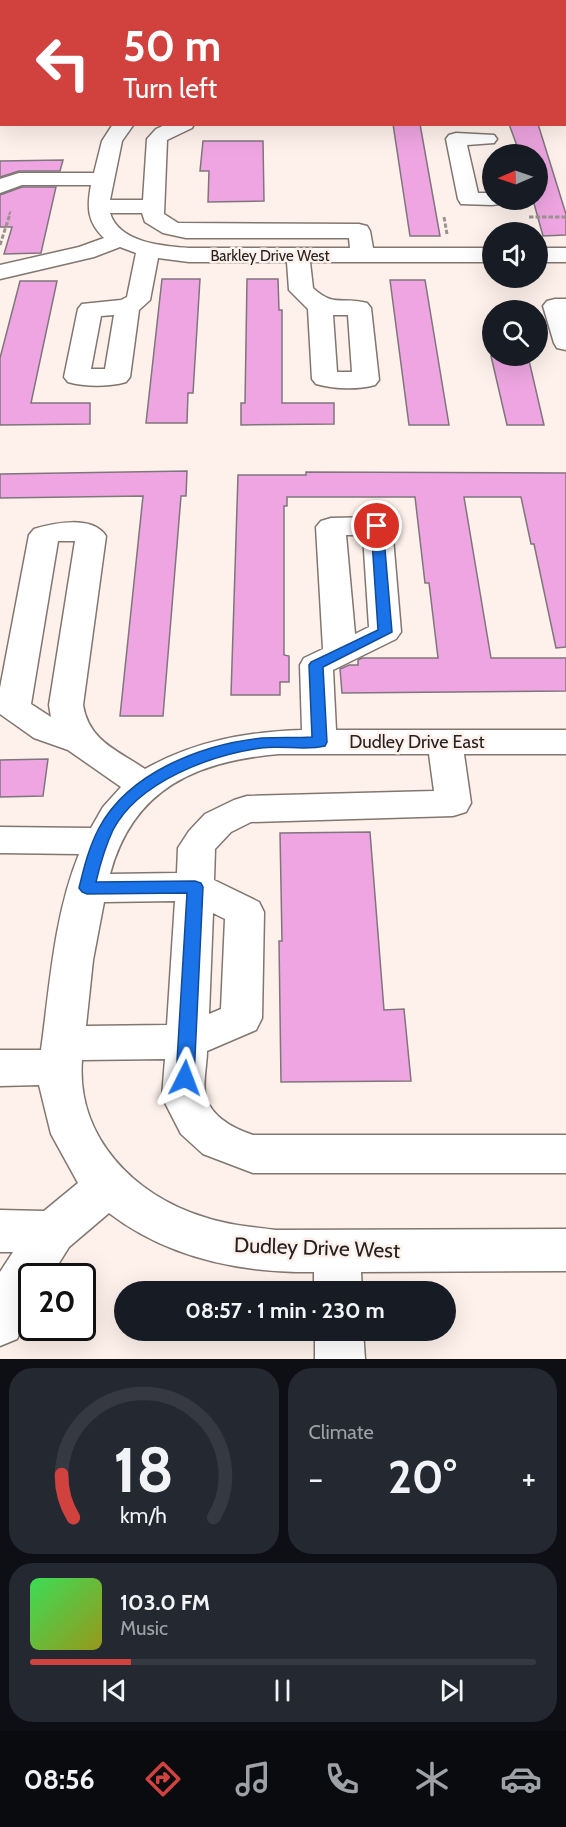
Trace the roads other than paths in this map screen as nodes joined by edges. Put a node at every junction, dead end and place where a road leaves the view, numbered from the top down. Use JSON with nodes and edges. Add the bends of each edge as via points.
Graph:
{"nodes":[{"id":1,"x":391,"y":0,"type":"edge"},
{"id":2,"x":471,"y":0,"type":"edge"},
{"id":3,"x":123,"y":126,"type":"edge"},
{"id":4,"x":181,"y":126,"type":"edge"},
{"id":5,"x":491,"y":140,"type":"edge"},
{"id":6,"x":126,"y":164,"type":"junction"},
{"id":7,"x":4,"y":195,"type":"edge"},
{"id":8,"x":482,"y":199,"type":"edge"},
{"id":9,"x":153,"y":206,"type":"junction"},
{"id":10,"x":99,"y":207,"type":"junction"},
{"id":11,"x":120,"y":240,"type":"junction"},
{"id":12,"x":148,"y":249,"type":"junction"},
{"id":13,"x":482,"y":255,"type":"edge"},
{"id":14,"x":548,"y":255,"type":"edge"},
{"id":15,"x":566,"y":255,"type":"edge"},
{"id":16,"x":298,"y":256,"type":"junction"},
{"id":17,"x":363,"y":256,"type":"junction"},
{"id":18,"x":0,"y":272,"type":"edge"},
{"id":19,"x":566,"y":306,"type":"edge"},
{"id":20,"x":127,"y":307,"type":"dead end"},
{"id":21,"x":320,"y":307,"type":"dead end"},
{"id":22,"x":566,"y":344,"type":"edge"},
{"id":23,"x":340,"y":654,"type":"dead end"},
{"id":24,"x":80,"y":742,"type":"junction"},
{"id":25,"x":320,"y":742,"type":"junction"},
{"id":26,"x":445,"y":742,"type":"junction"},
{"id":27,"x":566,"y":742,"type":"edge"},
{"id":28,"x":145,"y":786,"type":"junction"},
{"id":29,"x":0,"y":840,"type":"edge"},
{"id":30,"x":101,"y":841,"type":"junction"},
{"id":31,"x":195,"y":887,"type":"junction"},
{"id":32,"x":87,"y":888,"type":"junction"},
{"id":33,"x":72,"y":958,"type":"joint"},
{"id":34,"x":187,"y":1042,"type":"junction"},
{"id":35,"x":61,"y":1055,"type":"junction"},
{"id":36,"x":0,"y":1068,"type":"edge"},
{"id":37,"x":566,"y":1154,"type":"edge"},
{"id":38,"x":109,"y":1185,"type":"junction"},
{"id":39,"x":0,"y":1231,"type":"edge"},
{"id":40,"x":53,"y":1232,"type":"junction"},
{"id":41,"x":566,"y":1250,"type":"edge"},
{"id":42,"x":338,"y":1271,"type":"edge"},
{"id":43,"x":0,"y":1323,"type":"edge"},
{"id":44,"x":339,"y":1341,"type":"edge"},
{"id":45,"x":340,"y":1359,"type":"edge"}],
"edges":[{"from":1,"to":2,"type":"street"},
{"from":3,"to":6,"type":"street","via":[[114,135]]},
{"from":4,"to":6,"type":"street","via":[[163,133]]},
{"from":5,"to":8,"type":"street","via":[[456,139],[468,198]]},
{"from":6,"to":7,"type":"street","via":[[19,179]]},
{"from":6,"to":9,"type":"street"},
{"from":6,"to":10,"type":"street"},
{"from":9,"to":10,"type":"street"},
{"from":9,"to":17,"type":"street","via":[[153,217],[160,223],[186,231],[359,231]]},
{"from":10,"to":11,"type":"street","via":[[101,221]]},
{"from":11,"to":12,"type":"street","name":"Barkley Drive West"},
{"from":11,"to":18,"type":"street"},
{"from":12,"to":16,"type":"street","name":"Barkley Drive West","via":[[189,255]]},
{"from":12,"to":20,"type":"street","via":[[138,300]]},
{"from":13,"to":17,"type":"street","name":"Barkley Drive West"},
{"from":14,"to":15,"type":"street"},
{"from":16,"to":17,"type":"street","name":"Barkley Drive West"},
{"from":16,"to":21,"type":"street","via":[[301,290]]},
{"from":19,"to":22,"type":"street","via":[[555,306]]},
{"from":23,"to":25,"type":"street","via":[[316,665]]},
{"from":24,"to":24,"type":"street","via":[[66,705],[91,536],[50,533],[44,535],[12,705],[15,712],[45,730]]},
{"from":24,"to":28,"type":"street"},
{"from":25,"to":26,"type":"street","name":"Dudley Drive East"},
{"from":25,"to":28,"type":"street","name":"Dudley Drive East","via":[[262,743],[220,751],[180,765]]},
{"from":26,"to":27,"type":"street","name":"Dudley Drive East"},
{"from":26,"to":31,"type":"street","via":[[453,803],[247,809],[208,831],[197,848]]},
{"from":28,"to":30,"type":"street","name":"Dudley Drive East","via":[[117,813]]},
{"from":29,"to":30,"type":"street"},
{"from":30,"to":32,"type":"street","name":"Dudley Drive East"},
{"from":31,"to":32,"type":"street"},
{"from":31,"to":34,"type":"street"},
{"from":31,"to":34,"type":"street","via":[[245,912],[241,1018]]},
{"from":32,"to":33,"type":"street","name":"Dudley Drive East"},
{"from":33,"to":35,"type":"street","name":"Dudley Drive West"},
{"from":34,"to":35,"type":"street"},
{"from":34,"to":37,"type":"street","via":[[184,1097],[194,1121],[220,1143],[253,1154]]},
{"from":35,"to":36,"type":"street"},
{"from":35,"to":38,"type":"street","name":"Dudley Drive West","via":[[62,1098],[68,1120],[86,1156]]},
{"from":38,"to":40,"type":"street"},
{"from":38,"to":42,"type":"street","name":"Dudley Drive West","via":[[162,1224],[216,1244],[276,1251]]},
{"from":39,"to":40,"type":"street"},
{"from":40,"to":43,"type":"street"},
{"from":41,"to":42,"type":"street","name":"Dudley Drive West"},
{"from":44,"to":45,"type":"street"}]}
